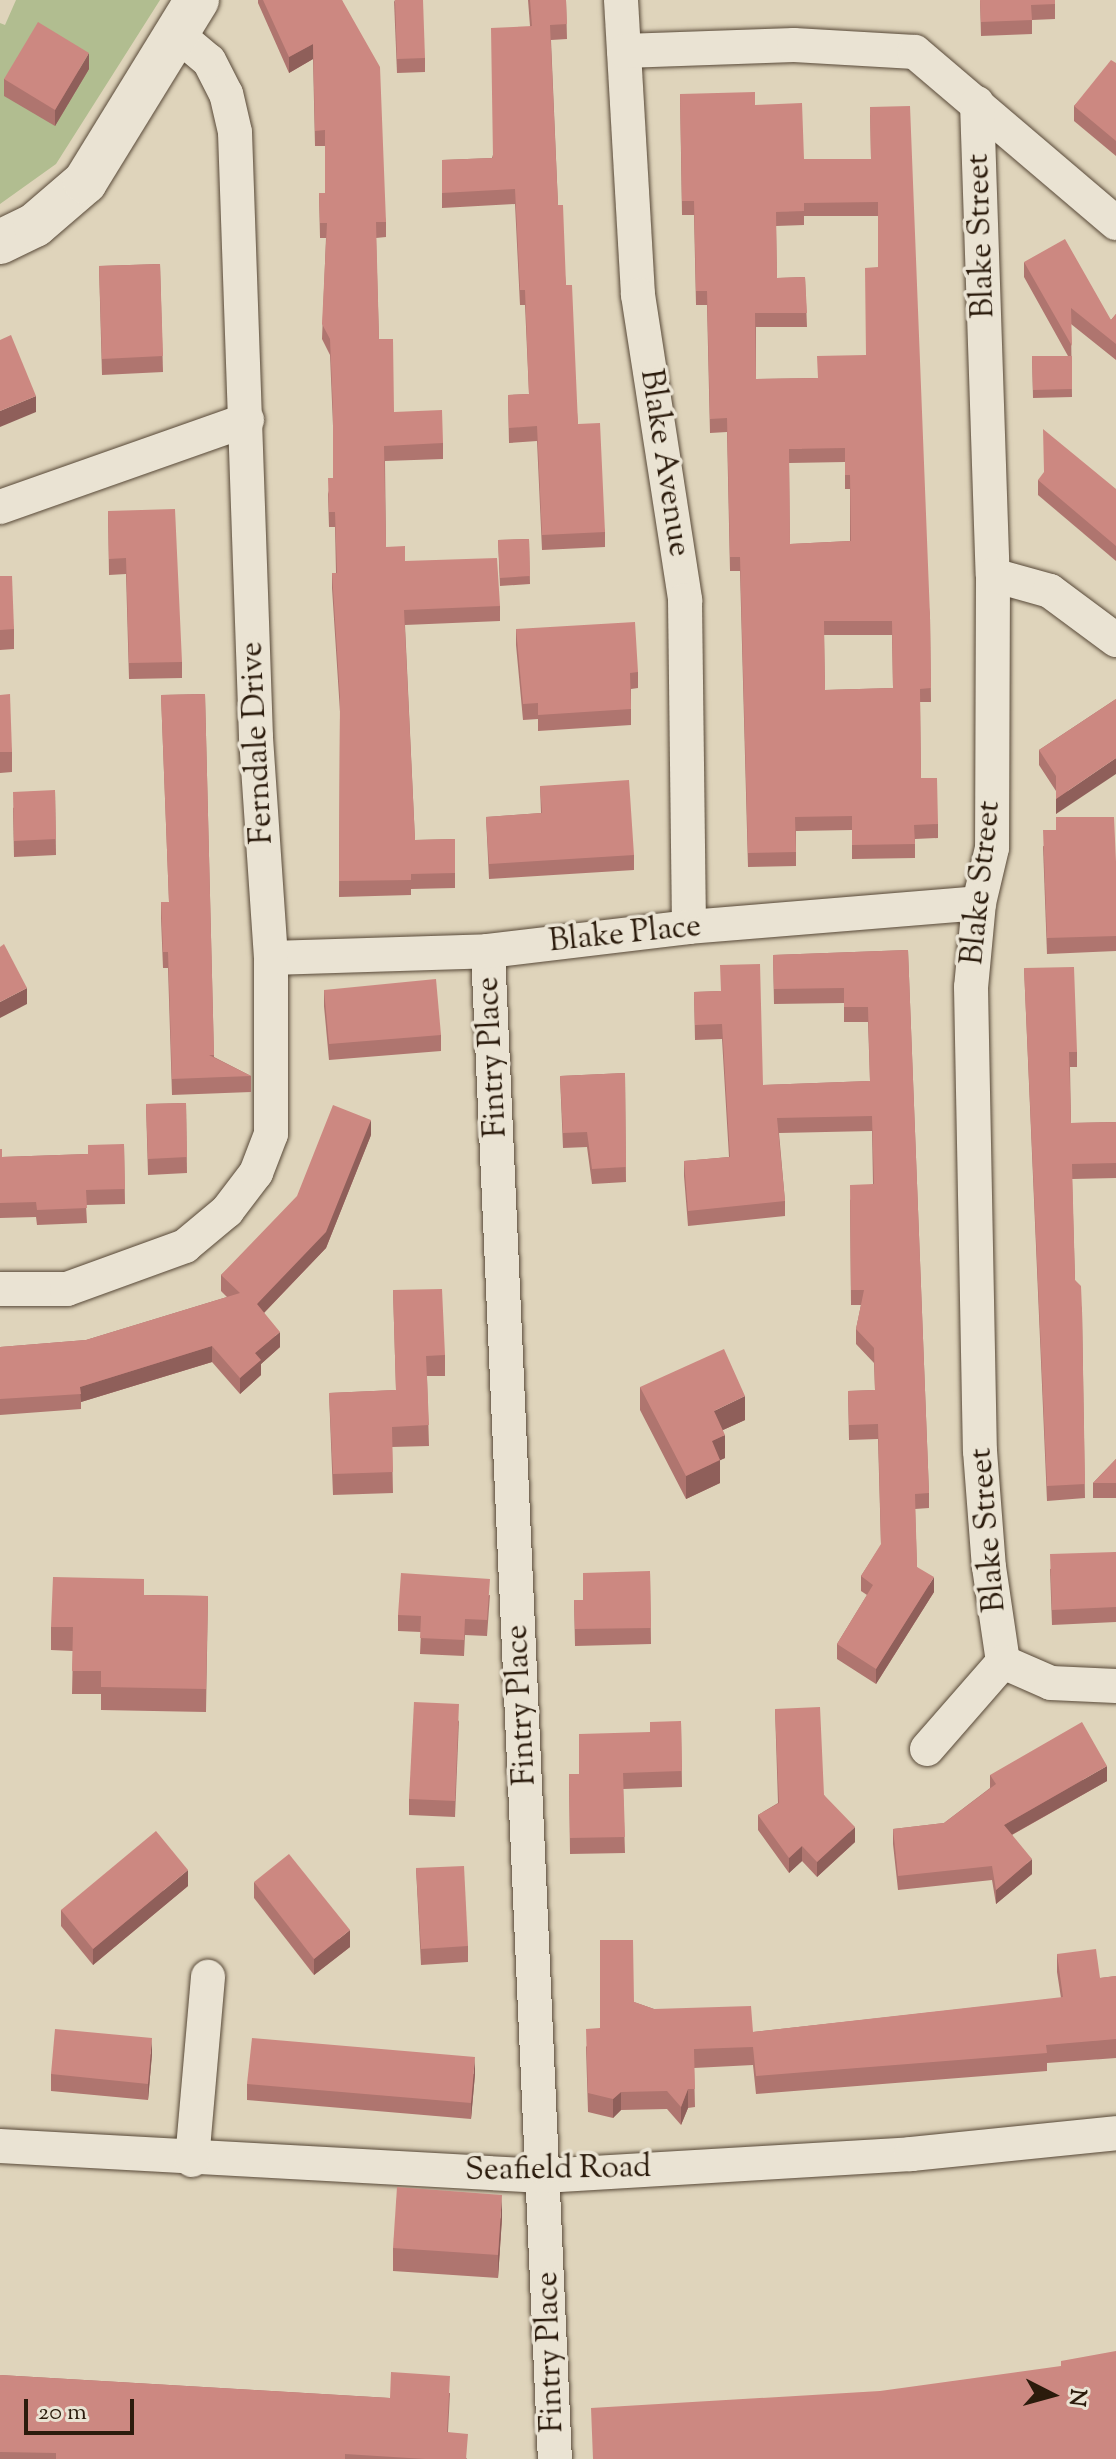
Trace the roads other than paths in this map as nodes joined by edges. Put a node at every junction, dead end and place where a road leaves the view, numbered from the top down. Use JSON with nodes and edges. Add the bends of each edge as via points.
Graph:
{"nodes":[{"id":1,"x":621,"y":0,"type":"edge"},
{"id":2,"x":188,"y":17,"type":"edge"},
{"id":3,"x":624,"y":51,"type":"junction"},
{"id":4,"x":977,"y":103,"type":"junction"},
{"id":5,"x":1116,"y":223,"type":"edge"},
{"id":6,"x":0,"y":242,"type":"edge"},
{"id":7,"x":247,"y":420,"type":"junction"},
{"id":8,"x":0,"y":507,"type":"edge"},
{"id":9,"x":993,"y":575,"type":"junction"},
{"id":10,"x":1116,"y":640,"type":"edge"},
{"id":11,"x":979,"y":903,"type":"junction"},
{"id":12,"x":689,"y":927,"type":"junction"},
{"id":13,"x":488,"y":951,"type":"junction"},
{"id":14,"x":271,"y":958,"type":"junction"},
{"id":15,"x":0,"y":1289,"type":"edge"},
{"id":16,"x":1003,"y":1662,"type":"junction"},
{"id":17,"x":1116,"y":1686,"type":"edge"},
{"id":18,"x":927,"y":1749,"type":"dead end"},
{"id":19,"x":208,"y":1977,"type":"dead end"},
{"id":20,"x":1116,"y":2133,"type":"edge"},
{"id":21,"x":0,"y":2146,"type":"edge"},
{"id":22,"x":192,"y":2160,"type":"junction"},
{"id":23,"x":543,"y":2176,"type":"junction"},
{"id":24,"x":555,"y":2459,"type":"edge"}],
"edges":[{"from":1,"to":3,"type":"street","name":"Blake Avenue"},
{"from":2,"to":6,"type":"main road","via":[[85,182],[35,225]]},
{"from":2,"to":7,"type":"street","name":"Ferndale Drive","via":[[226,94],[235,132]]},
{"from":3,"to":4,"type":"street","via":[[794,45],[915,52]]},
{"from":3,"to":12,"type":"street","name":"Blake Avenue","via":[[638,295],[685,600]]},
{"from":4,"to":5,"type":"street"},
{"from":4,"to":9,"type":"street","name":"Blake Street"},
{"from":7,"to":8,"type":"street"},
{"from":7,"to":14,"type":"street","name":"Ferndale Drive","via":[[256,737]]},
{"from":9,"to":10,"type":"street","via":[[1050,591]]},
{"from":9,"to":11,"type":"street","name":"Blake Street","via":[[992,848]]},
{"from":11,"to":12,"type":"street","name":"Blake Place"},
{"from":11,"to":16,"type":"street","name":"Blake Street","via":[[971,987],[980,1451]]},
{"from":12,"to":13,"type":"street","name":"Blake Place"},
{"from":13,"to":14,"type":"street","name":"Blake Place"},
{"from":13,"to":23,"type":"street","name":"Fintry Place"},
{"from":14,"to":15,"type":"street","name":"Ferndale Drive","via":[[271,1134],[256,1173],[227,1211],[185,1246],[129,1271],[67,1289]]},
{"from":16,"to":17,"type":"street","via":[[1051,1683]]},
{"from":16,"to":18,"type":"street"},
{"from":19,"to":22,"type":"street"},
{"from":20,"to":23,"type":"street","name":"Seafield Road","via":[[911,2154]]},
{"from":21,"to":22,"type":"street","name":"Seafield Road"},
{"from":22,"to":23,"type":"street","name":"Seafield Road"},
{"from":23,"to":24,"type":"street","name":"Fintry Place"}]}
